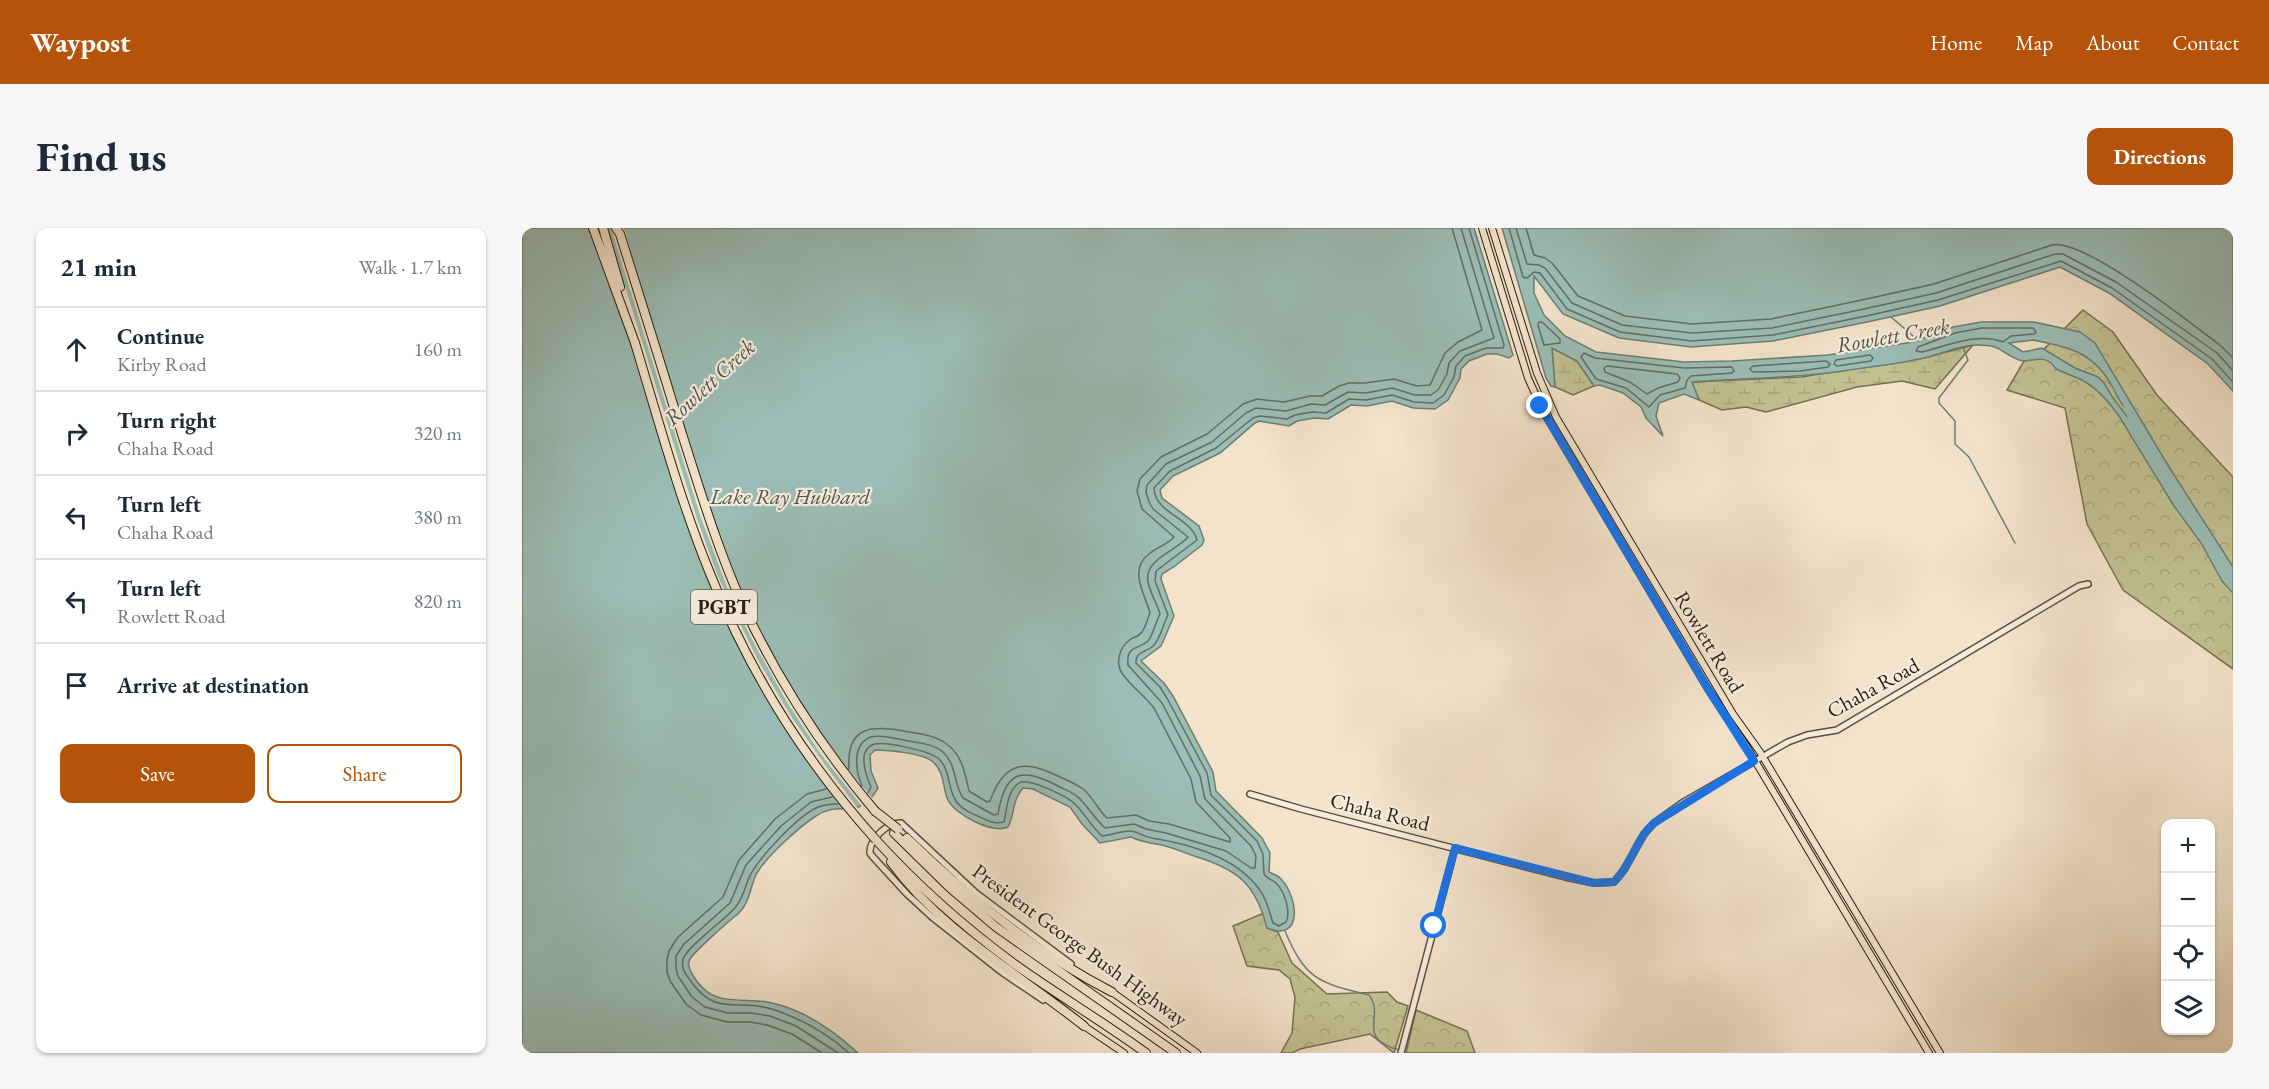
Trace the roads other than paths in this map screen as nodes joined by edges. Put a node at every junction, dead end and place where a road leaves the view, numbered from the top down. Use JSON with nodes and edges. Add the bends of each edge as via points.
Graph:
{"nodes":[{"id":1,"x":593,"y":228,"type":"edge"},
{"id":2,"x":603,"y":228,"type":"edge"},
{"id":3,"x":1482,"y":228,"type":"edge"},
{"id":4,"x":1491,"y":228,"type":"edge"},
{"id":5,"x":619,"y":230,"type":"edge"},
{"id":6,"x":634,"y":342,"type":"junction"},
{"id":7,"x":2088,"y":584,"type":"dead end"},
{"id":8,"x":1762,"y":756,"type":"junction"},
{"id":9,"x":1754,"y":761,"type":"junction"},
{"id":10,"x":1251,"y":794,"type":"dead end"},
{"id":11,"x":1782,"y":807,"type":"junction"},
{"id":12,"x":1805,"y":827,"type":"junction"},
{"id":13,"x":896,"y":831,"type":"junction"},
{"id":14,"x":879,"y":844,"type":"junction"},
{"id":15,"x":1455,"y":848,"type":"junction"},
{"id":16,"x":1112,"y":992,"type":"junction"},
{"id":17,"x":1084,"y":1026,"type":"junction"},
{"id":18,"x":1124,"y":1053,"type":"edge"},
{"id":19,"x":1146,"y":1053,"type":"edge"},
{"id":20,"x":1176,"y":1053,"type":"edge"},
{"id":21,"x":1197,"y":1053,"type":"edge"},
{"id":22,"x":1401,"y":1053,"type":"edge"},
{"id":23,"x":1929,"y":1053,"type":"edge"},
{"id":24,"x":1940,"y":1053,"type":"edge"}],
"edges":[{"from":1,"to":6,"type":"highway"},
{"from":2,"to":6,"type":"highway"},
{"from":3,"to":9,"type":"main road","name":"Rowlett Road","via":[[1542,411]]},
{"from":4,"to":8,"type":"main road","name":"Rowlett Road","via":[[1553,412]]},
{"from":5,"to":13,"type":"highway","number":"PGBT","bridge":true,"via":[[707,512],[741,601],[806,719],[875,811]]},
{"from":6,"to":14,"type":"highway","number":"PGBT","bridge":true,"via":[[697,542],[733,626],[793,732]]},
{"from":7,"to":8,"type":"street","name":"Chaha Road","via":[[1837,730],[1807,735]]},
{"from":8,"to":9,"type":"street","name":"Chaha Road"},
{"from":8,"to":12,"type":"main road","name":"Rowlett Road"},
{"from":9,"to":11,"type":"main road","name":"Rowlett Road"},
{"from":9,"to":15,"type":"street","name":"Chaha Road","via":[[1654,823],[1614,882],[1594,883]]},
{"from":10,"to":15,"type":"street","name":"Chaha Road"},
{"from":11,"to":12,"type":"main road","via":[[1789,806]]},
{"from":11,"to":23,"type":"main road","name":"Rowlett Road"},
{"from":12,"to":24,"type":"main road","name":"Rowlett Road"},
{"from":13,"to":16,"type":"highway","via":[[1025,939],[1060,964]]},
{"from":13,"to":20,"type":"highway","number":"PGBT","via":[[940,879],[991,923]]},
{"from":14,"to":17,"type":"highway","via":[[903,879],[938,913]]},
{"from":14,"to":19,"type":"highway","number":"PGBT","via":[[985,942]]},
{"from":15,"to":22,"type":"street"},
{"from":16,"to":17,"type":"street","name":"President George Bush Highway","via":[[976,893],[901,823],[892,824],[871,843],[873,857],[919,906],[1003,973]]},
{"from":16,"to":21,"type":"main road","name":"President George Bush Highway"},
{"from":17,"to":18,"type":"main road","name":"President George Bush Highway"}]}
